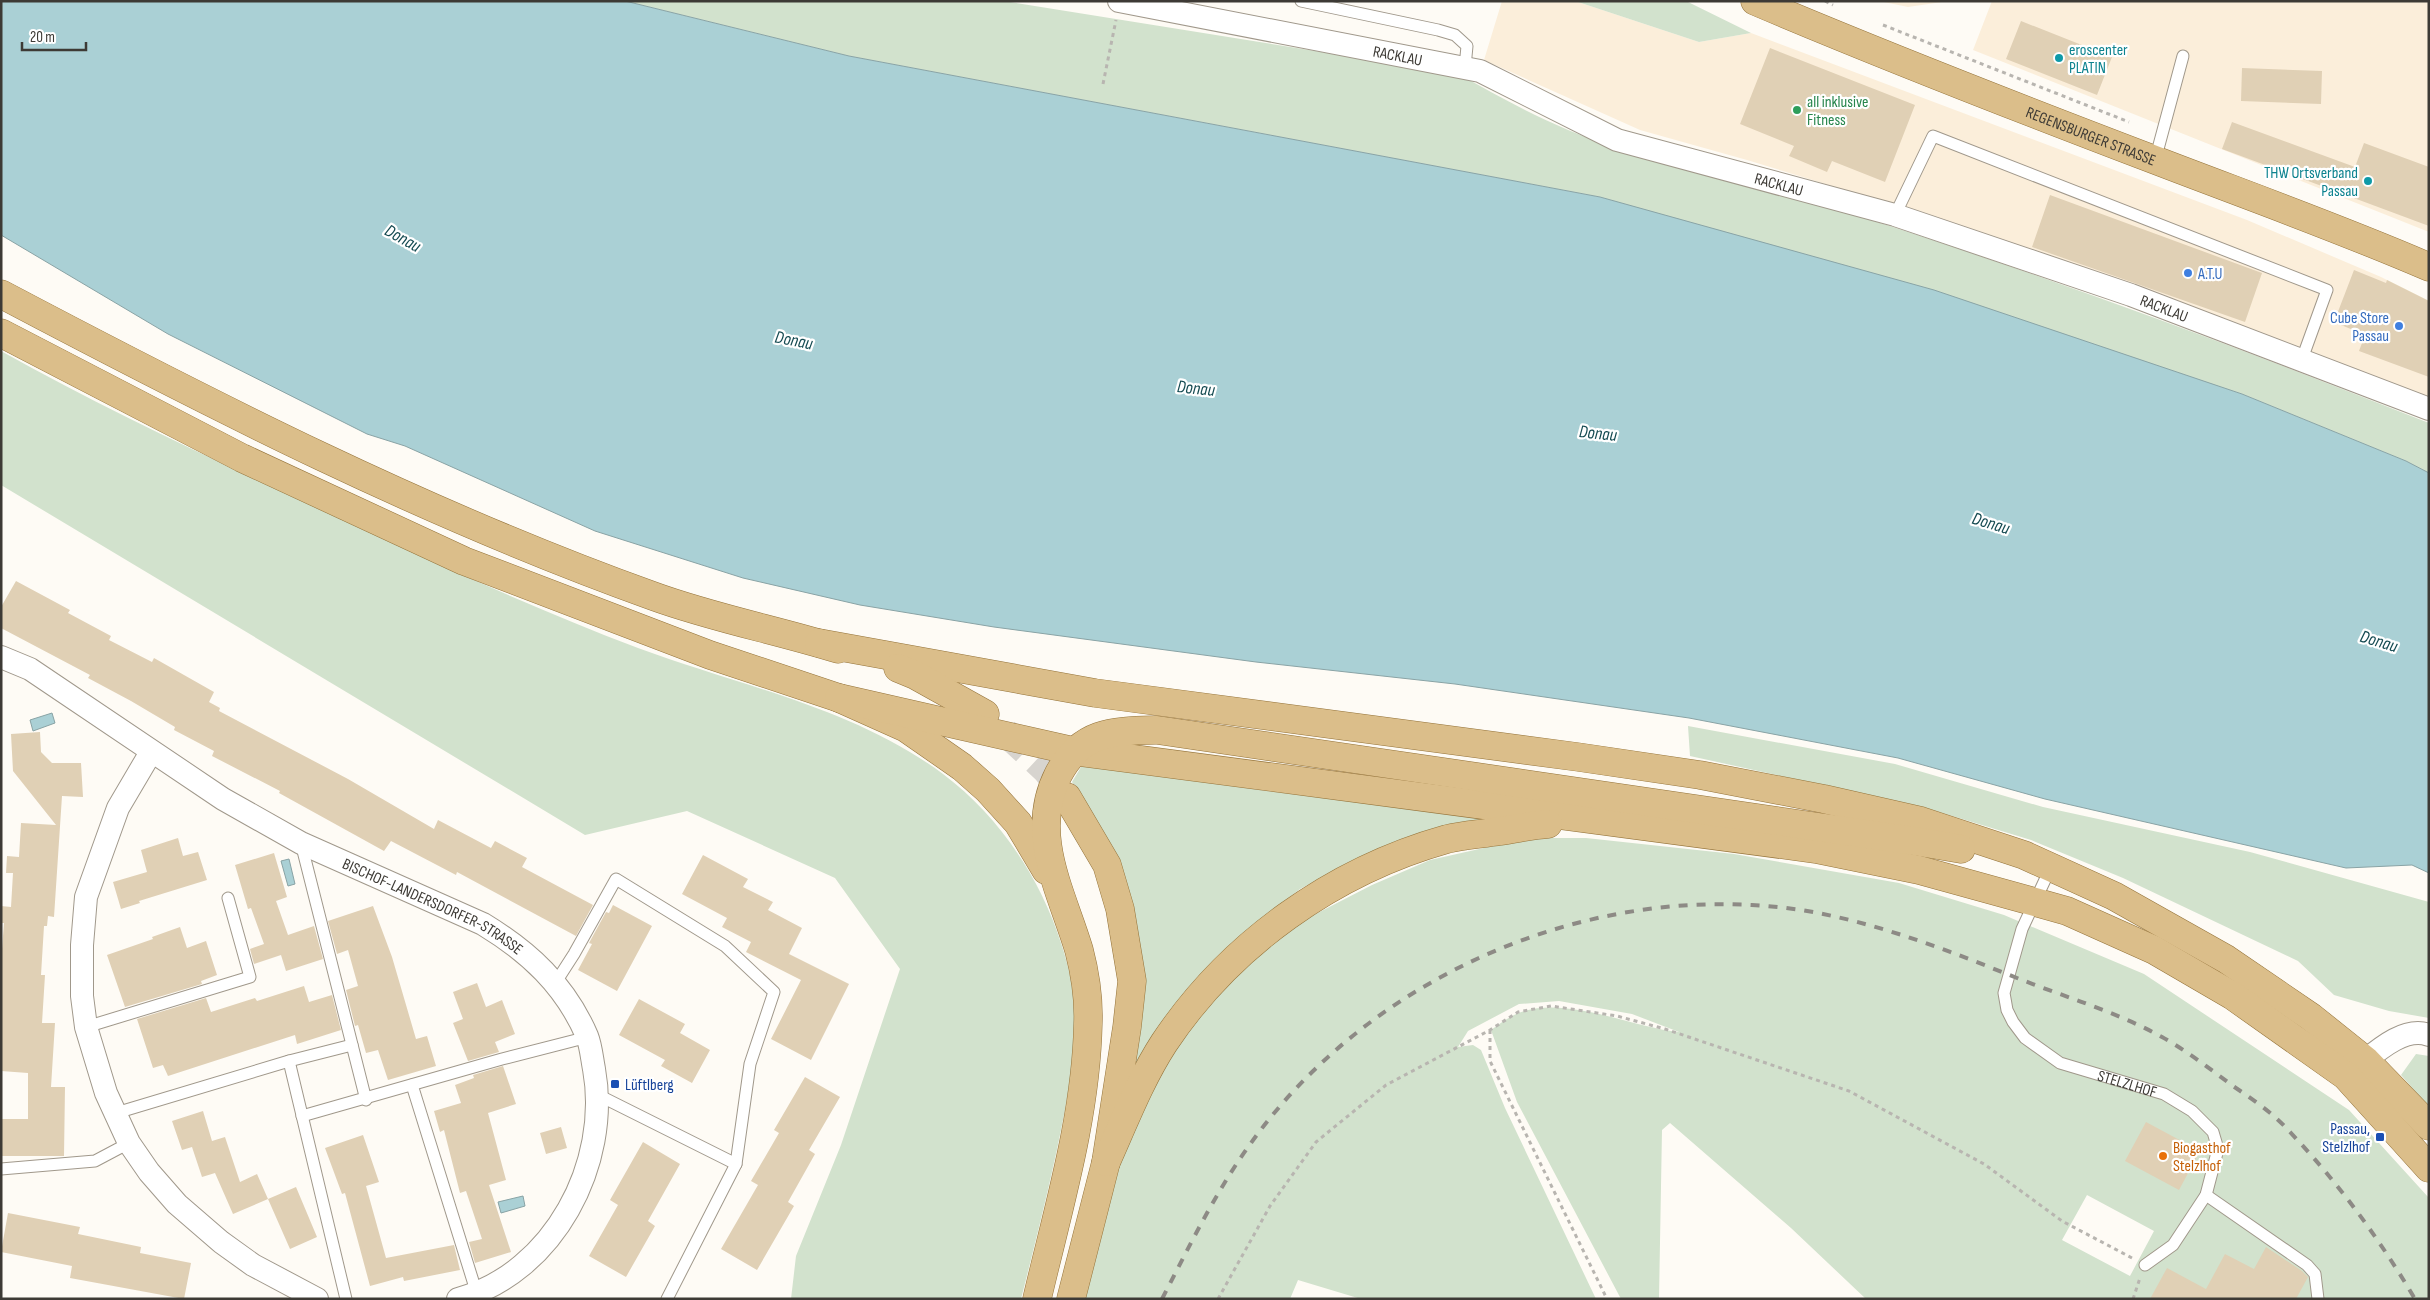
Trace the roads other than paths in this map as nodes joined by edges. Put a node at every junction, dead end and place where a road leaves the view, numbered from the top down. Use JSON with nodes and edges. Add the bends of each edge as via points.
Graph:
{"nodes":[{"id":1,"x":1119,"y":1,"type":"edge"},
{"id":2,"x":1301,"y":1,"type":"edge"},
{"id":3,"x":1755,"y":1,"type":"edge"},
{"id":4,"x":2183,"y":56,"type":"dead end"},
{"id":5,"x":1465,"y":67,"type":"junction"},
{"id":6,"x":2155,"y":160,"type":"junction"},
{"id":7,"x":1895,"y":214,"type":"junction"},
{"id":8,"x":2429,"y":266,"type":"edge"},
{"id":9,"x":1,"y":294,"type":"edge"},
{"id":10,"x":1,"y":333,"type":"edge"},
{"id":11,"x":2302,"y":359,"type":"junction"},
{"id":12,"x":2429,"y":409,"type":"edge"},
{"id":13,"x":819,"y":643,"type":"junction"},
{"id":14,"x":1,"y":658,"type":"edge"},
{"id":15,"x":839,"y":698,"type":"junction"},
{"id":16,"x":984,"y":714,"type":"tunnel mouth"},
{"id":17,"x":1073,"y":751,"type":"junction"},
{"id":18,"x":151,"y":752,"type":"junction"},
{"id":19,"x":1067,"y":797,"type":"tunnel mouth"},
{"id":20,"x":1643,"y":827,"type":"junction"},
{"id":21,"x":301,"y":843,"type":"junction"},
{"id":22,"x":2051,"y":867,"type":"junction"},
{"id":23,"x":1056,"y":887,"type":"junction"},
{"id":24,"x":228,"y":898,"type":"dead end"},
{"id":25,"x":2036,"y":902,"type":"junction"},
{"id":26,"x":556,"y":982,"type":"junction"},
{"id":27,"x":86,"y":1027,"type":"junction"},
{"id":28,"x":2429,"y":1034,"type":"edge"},
{"id":29,"x":588,"y":1037,"type":"junction"},
{"id":30,"x":352,"y":1045,"type":"junction"},
{"id":31,"x":289,"y":1061,"type":"junction"},
{"id":32,"x":2356,"y":1068,"type":"junction"},
{"id":33,"x":412,"y":1085,"type":"junction"},
{"id":34,"x":598,"y":1095,"type":"junction"},
{"id":35,"x":366,"y":1100,"type":"junction"},
{"id":36,"x":116,"y":1113,"type":"junction"},
{"id":37,"x":302,"y":1116,"type":"junction"},
{"id":38,"x":2429,"y":1126,"type":"edge"},
{"id":39,"x":129,"y":1143,"type":"junction"},
{"id":40,"x":1106,"y":1162,"type":"junction"},
{"id":41,"x":736,"y":1164,"type":"junction"},
{"id":42,"x":2429,"y":1168,"type":"edge"},
{"id":43,"x":1,"y":1169,"type":"edge"},
{"id":44,"x":2206,"y":1195,"type":"junction"},
{"id":45,"x":2145,"y":1265,"type":"road end"},
{"id":46,"x":481,"y":1295,"type":"edge"},
{"id":47,"x":318,"y":1299,"type":"edge"},
{"id":48,"x":346,"y":1299,"type":"edge"},
{"id":49,"x":667,"y":1299,"type":"edge"},
{"id":50,"x":1037,"y":1299,"type":"edge"},
{"id":51,"x":1071,"y":1299,"type":"edge"},
{"id":52,"x":2318,"y":1299,"type":"edge"}],
"edges":[{"from":1,"to":5,"type":"street","name":"RACKLAU"},
{"from":2,"to":5,"type":"lane","via":[[1455,35],[1466,46]]},
{"from":3,"to":6,"type":"main road","name":"REGENSBURGER STRASSE","via":[[1865,48]]},
{"from":4,"to":6,"type":"lane"},
{"from":5,"to":7,"type":"street","name":"RACKLAU","via":[[1480,71],[1617,140]]},
{"from":6,"to":8,"type":"main road","name":"REGENSBURGER STRASSE"},
{"from":7,"to":11,"type":"street","name":"RACKLAU","via":[[2131,295]]},
{"from":7,"to":11,"type":"lane","via":[[1933,136],[2327,290]]},
{"from":9,"to":13,"type":"main road","via":[[261,428],[440,512],[655,597]]},
{"from":10,"to":15,"type":"main road","via":[[242,458],[464,561],[710,655]]},
{"from":11,"to":12,"type":"street","name":"RACKLAU"},
{"from":13,"to":16,"type":"main road","via":[[915,674]]},
{"from":13,"to":22,"type":"main road","via":[[1095,693],[1700,775],[1921,821]]},
{"from":14,"to":18,"type":"street","name":"BISCHOF-LANDERSDORFER-STRASSE","via":[[30,669]]},
{"from":15,"to":17,"type":"main road"},
{"from":15,"to":23,"type":"main road","via":[[906,728],[962,767],[1018,823]]},
{"from":17,"to":20,"type":"main road"},
{"from":17,"to":22,"type":"main road","via":[[1106,733],[1157,730],[1914,841]]},
{"from":17,"to":23,"type":"main road","via":[[1054,785],[1048,804],[1047,847]]},
{"from":18,"to":21,"type":"street","name":"BISCHOF-LANDERSDORFER-STRASSE","via":[[223,799]]},
{"from":18,"to":27,"type":"street","via":[[118,808],[86,897],[82,996]]},
{"from":19,"to":40,"type":"main road","via":[[1107,865],[1120,909],[1132,981]]},
{"from":20,"to":25,"type":"main road","via":[[1816,849],[1920,870]]},
{"from":20,"to":40,"type":"main road","via":[[1546,824],[1449,839],[1399,855],[1351,876],[1308,902],[1229,964],[1199,998],[1160,1051],[1142,1082]]},
{"from":21,"to":26,"type":"street","name":"BISCHOF-LANDERSDORFER-STRASSE","via":[[483,924],[509,940]]},
{"from":21,"to":30,"type":"lane"},
{"from":22,"to":25,"type":"lane","name":"STELZLHOF"},
{"from":22,"to":32,"type":"main road","via":[[2114,896],[2226,959],[2311,1017]]},
{"from":23,"to":50,"type":"main road","via":[[1079,951],[1084,976],[1087,1054],[1071,1150]]},
{"from":24,"to":27,"type":"lane","via":[[250,977]]},
{"from":25,"to":32,"type":"main road","via":[[2067,911],[2154,950]]},
{"from":25,"to":44,"type":"lane","name":"STELZLHOF","via":[[2022,929],[2004,993],[2007,1010],[2025,1038],[2060,1063],[2164,1094],[2192,1111],[2213,1132],[2218,1150]]},
{"from":26,"to":29,"type":"street","name":"BISCHOF-LANDERSDORFER-STRASSE"},
{"from":26,"to":41,"type":"lane","via":[[616,880],[725,946],[774,992],[750,1064]]},
{"from":27,"to":36,"type":"street","via":[[106,1094]]},
{"from":28,"to":32,"type":"street","via":[[2405,1034]]},
{"from":29,"to":33,"type":"lane"},
{"from":29,"to":34,"type":"street","name":"BISCHOF-LANDERSDORFER-STRASSE"},
{"from":30,"to":31,"type":"lane"},
{"from":30,"to":35,"type":"lane"},
{"from":31,"to":36,"type":"lane"},
{"from":31,"to":37,"type":"lane"},
{"from":32,"to":38,"type":"main road"},
{"from":32,"to":42,"type":"main road"},
{"from":33,"to":35,"type":"lane"},
{"from":33,"to":46,"type":"lane","name":"BISCHOF-LANDERSDORFER-STRASSE"},
{"from":34,"to":41,"type":"lane"},
{"from":34,"to":46,"type":"street","name":"BISCHOF-LANDERSDORFER-STRASSE","via":[[596,1137],[577,1195],[560,1223],[522,1265]]},
{"from":35,"to":37,"type":"lane"},
{"from":36,"to":39,"type":"street"},
{"from":37,"to":48,"type":"lane"},
{"from":39,"to":43,"type":"lane","via":[[94,1161]]},
{"from":39,"to":47,"type":"street","via":[[177,1204],[202,1227],[253,1265]]},
{"from":40,"to":51,"type":"main road"},
{"from":41,"to":49,"type":"lane"},
{"from":44,"to":45,"type":"lane","name":"STELZLHOF","via":[[2173,1245]]},
{"from":44,"to":52,"type":"lane","via":[[2307,1265],[2315,1274]]}]}
